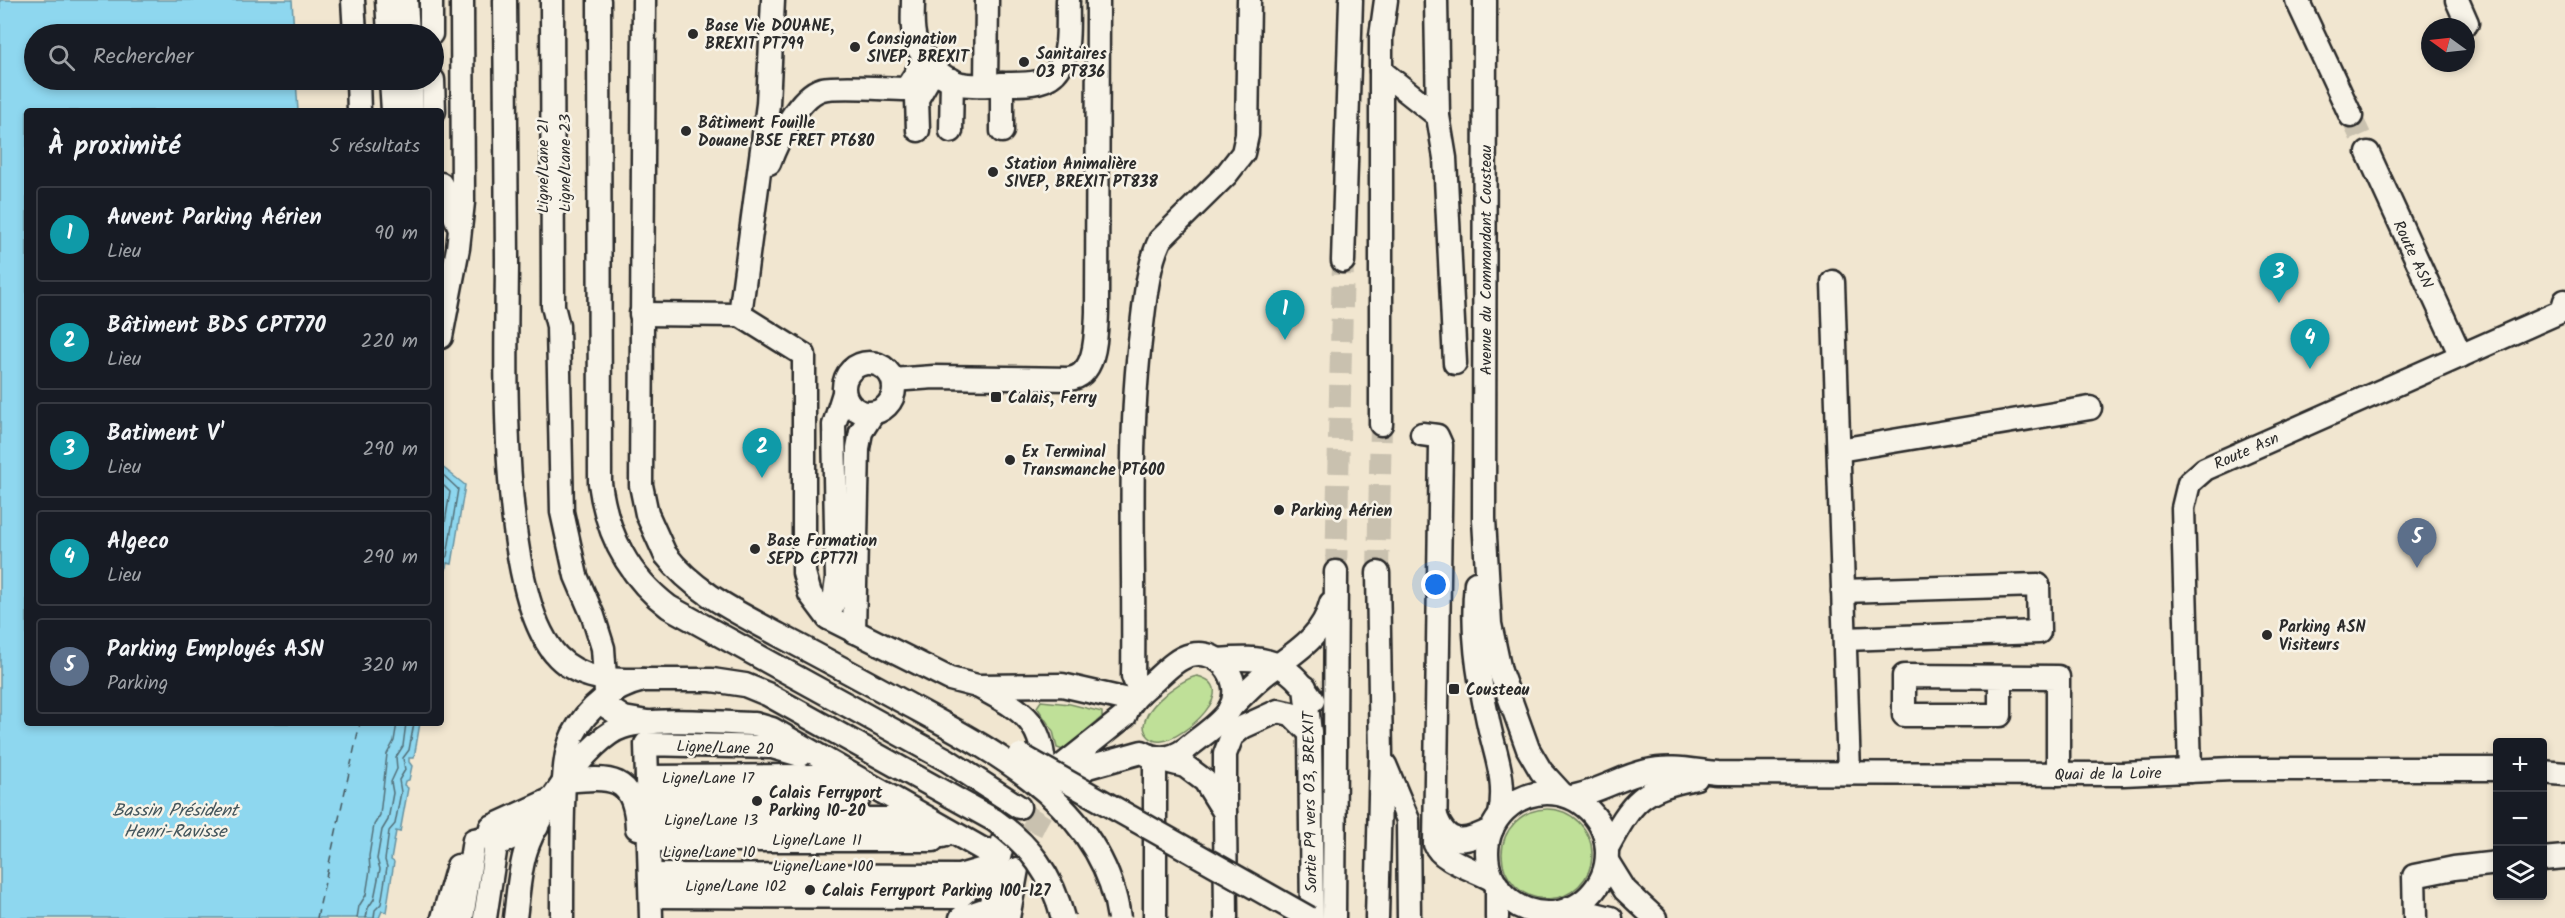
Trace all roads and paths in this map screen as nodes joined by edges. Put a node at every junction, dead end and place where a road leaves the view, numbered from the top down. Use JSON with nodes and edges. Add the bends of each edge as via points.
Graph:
{"nodes":[{"id":1,"x":353,"y":0,"type":"edge"},
{"id":2,"x":364,"y":0,"type":"edge"},
{"id":3,"x":373,"y":0,"type":"edge"},
{"id":4,"x":387,"y":0,"type":"edge"},
{"id":5,"x":396,"y":0,"type":"edge"},
{"id":6,"x":406,"y":0,"type":"edge"},
{"id":7,"x":431,"y":0,"type":"edge"},
{"id":8,"x":462,"y":0,"type":"edge"},
{"id":9,"x":505,"y":0,"type":"edge"},
{"id":10,"x":542,"y":0,"type":"edge"},
{"id":11,"x":552,"y":0,"type":"edge"},
{"id":12,"x":564,"y":0,"type":"edge"},
{"id":13,"x":599,"y":0,"type":"edge"},
{"id":14,"x":644,"y":0,"type":"edge"},
{"id":15,"x":773,"y":0,"type":"edge"},
{"id":16,"x":913,"y":0,"type":"edge"},
{"id":17,"x":987,"y":0,"type":"edge"},
{"id":18,"x":1068,"y":0,"type":"edge"},
{"id":19,"x":1098,"y":0,"type":"edge"},
{"id":20,"x":1250,"y":0,"type":"edge"},
{"id":21,"x":1351,"y":0,"type":"edge"},
{"id":22,"x":1386,"y":0,"type":"edge"},
{"id":23,"x":1436,"y":0,"type":"edge"},
{"id":24,"x":1485,"y":0,"type":"edge"},
{"id":25,"x":2297,"y":0,"type":"edge"},
{"id":26,"x":2457,"y":0,"type":"edge"},
{"id":27,"x":2464,"y":18,"type":"edge"},
{"id":28,"x":354,"y":24,"type":"edge"},
{"id":29,"x":365,"y":24,"type":"edge"},
{"id":30,"x":374,"y":24,"type":"edge"},
{"id":31,"x":388,"y":24,"type":"edge"},
{"id":32,"x":397,"y":24,"type":"edge"},
{"id":33,"x":407,"y":24,"type":"edge"},
{"id":34,"x":431,"y":24,"type":"edge"},
{"id":35,"x":938,"y":69,"type":"junction"},
{"id":36,"x":1381,"y":71,"type":"junction"},
{"id":37,"x":994,"y":84,"type":"junction"},
{"id":38,"x":358,"y":90,"type":"edge"},
{"id":39,"x":369,"y":90,"type":"edge"},
{"id":40,"x":378,"y":90,"type":"edge"},
{"id":41,"x":392,"y":90,"type":"edge"},
{"id":42,"x":401,"y":90,"type":"edge"},
{"id":43,"x":411,"y":90,"type":"edge"},
{"id":44,"x":433,"y":90,"type":"edge"},
{"id":45,"x":359,"y":108,"type":"edge"},
{"id":46,"x":370,"y":108,"type":"edge"},
{"id":47,"x":379,"y":108,"type":"edge"},
{"id":48,"x":393,"y":108,"type":"edge"},
{"id":49,"x":402,"y":108,"type":"edge"},
{"id":50,"x":412,"y":108,"type":"edge"},
{"id":51,"x":434,"y":108,"type":"edge"},
{"id":52,"x":1438,"y":116,"type":"junction"},
{"id":53,"x":2351,"y":116,"type":"tunnel mouth"},
{"id":54,"x":918,"y":130,"type":"dead end"},
{"id":55,"x":1002,"y":130,"type":"dead end"},
{"id":56,"x":951,"y":131,"type":"dead end"},
{"id":57,"x":2368,"y":153,"type":"tunnel mouth"},
{"id":58,"x":444,"y":198,"type":"edge"},
{"id":59,"x":754,"y":204,"type":"junction"},
{"id":60,"x":453,"y":240,"type":"edge"},
{"id":61,"x":1343,"y":261,"type":"tunnel mouth"},
{"id":62,"x":1833,"y":282,"type":"dead end"},
{"id":63,"x":2564,"y":308,"type":"edge"},
{"id":64,"x":444,"y":313,"type":"edge"},
{"id":65,"x":641,"y":314,"type":"junction"},
{"id":66,"x":740,"y":315,"type":"junction"},
{"id":67,"x":558,"y":326,"type":"junction"},
{"id":68,"x":2461,"y":356,"type":"junction"},
{"id":69,"x":1455,"y":363,"type":"dead end"},
{"id":70,"x":893,"y":380,"type":"junction"},
{"id":71,"x":844,"y":393,"type":"junction"},
{"id":72,"x":2090,"y":408,"type":"dead end"},
{"id":73,"x":873,"y":413,"type":"junction"},
{"id":74,"x":1381,"y":424,"type":"tunnel mouth"},
{"id":75,"x":1422,"y":434,"type":"dead end"},
{"id":76,"x":1839,"y":450,"type":"junction"},
{"id":77,"x":1484,"y":519,"type":"junction"},
{"id":78,"x":1378,"y":573,"type":"tunnel mouth"},
{"id":79,"x":1843,"y":591,"type":"junction"},
{"id":80,"x":828,"y":618,"type":"junction"},
{"id":81,"x":854,"y":632,"type":"junction"},
{"id":82,"x":1845,"y":639,"type":"junction"},
{"id":83,"x":1218,"y":660,"type":"junction"},
{"id":84,"x":1279,"y":665,"type":"junction"},
{"id":85,"x":2000,"y":676,"type":"dead end"},
{"id":86,"x":977,"y":686,"type":"junction"},
{"id":87,"x":1305,"y":687,"type":"junction"},
{"id":88,"x":605,"y":688,"type":"junction"},
{"id":89,"x":1132,"y":703,"type":"junction"},
{"id":90,"x":1230,"y":708,"type":"junction"},
{"id":91,"x":953,"y":729,"type":"junction"},
{"id":92,"x":1310,"y":733,"type":"junction"},
{"id":93,"x":1335,"y":745,"type":"junction"},
{"id":94,"x":1149,"y":755,"type":"junction"},
{"id":95,"x":1381,"y":756,"type":"junction"},
{"id":96,"x":838,"y":765,"type":"junction"},
{"id":97,"x":2493,"y":769,"type":"edge"},
{"id":98,"x":2190,"y":771,"type":"junction"},
{"id":99,"x":2547,"y":772,"type":"edge"},
{"id":100,"x":1718,"y":773,"type":"junction"},
{"id":101,"x":1849,"y":773,"type":"junction"},
{"id":102,"x":2058,"y":774,"type":"junction"},
{"id":103,"x":2565,"y":774,"type":"edge"},
{"id":104,"x":1045,"y":779,"type":"junction"},
{"id":105,"x":1069,"y":779,"type":"tunnel mouth"},
{"id":106,"x":558,"y":790,"type":"junction"},
{"id":107,"x":1567,"y":796,"type":"junction"},
{"id":108,"x":908,"y":805,"type":"junction"},
{"id":109,"x":1019,"y":807,"type":"junction"},
{"id":110,"x":1225,"y":813,"type":"junction"},
{"id":111,"x":1436,"y":816,"type":"junction"},
{"id":112,"x":1496,"y":822,"type":"junction"},
{"id":113,"x":537,"y":827,"type":"junction"},
{"id":114,"x":648,"y":830,"type":"edge"},
{"id":115,"x":1334,"y":836,"type":"junction"},
{"id":116,"x":465,"y":838,"type":"junction"},
{"id":117,"x":1607,"y":854,"type":"junction"},
{"id":118,"x":2565,"y":857,"type":"edge"},
{"id":119,"x":1000,"y":859,"type":"junction"},
{"id":120,"x":2547,"y":859,"type":"edge"},
{"id":121,"x":2493,"y":864,"type":"edge"},
{"id":122,"x":1495,"y":883,"type":"junction"},
{"id":123,"x":1556,"y":913,"type":"edge"},
{"id":124,"x":989,"y":916,"type":"edge"},
{"id":125,"x":443,"y":918,"type":"edge"},
{"id":126,"x":453,"y":918,"type":"edge"},
{"id":127,"x":462,"y":918,"type":"edge"},
{"id":128,"x":470,"y":918,"type":"edge"},
{"id":129,"x":484,"y":918,"type":"edge"},
{"id":130,"x":495,"y":918,"type":"edge"},
{"id":131,"x":506,"y":918,"type":"edge"},
{"id":132,"x":515,"y":918,"type":"edge"},
{"id":133,"x":562,"y":918,"type":"edge"},
{"id":134,"x":962,"y":918,"type":"edge"},
{"id":135,"x":1063,"y":918,"type":"edge"},
{"id":136,"x":1119,"y":918,"type":"edge"},
{"id":137,"x":1155,"y":918,"type":"edge"},
{"id":138,"x":1226,"y":918,"type":"edge"},
{"id":139,"x":1310,"y":918,"type":"edge"},
{"id":140,"x":1334,"y":918,"type":"edge"},
{"id":141,"x":1340,"y":918,"type":"edge"},
{"id":142,"x":1377,"y":918,"type":"edge"},
{"id":143,"x":1409,"y":918,"type":"edge"},
{"id":144,"x":1497,"y":918,"type":"edge"},
{"id":145,"x":1611,"y":918,"type":"edge"},
{"id":146,"x":1655,"y":918,"type":"edge"},
{"id":147,"x":2415,"y":918,"type":"edge"}],
"edges":[{"from":1,"to":28,"type":"street"},
{"from":2,"to":29,"type":"street"},
{"from":3,"to":30,"type":"street"},
{"from":4,"to":31,"type":"street"},
{"from":5,"to":32,"type":"street"},
{"from":6,"to":33,"type":"street"},
{"from":7,"to":34,"type":"street"},
{"from":8,"to":60,"type":"street","via":[[463,202]]},
{"from":9,"to":88,"type":"street","via":[[508,378],[514,528],[532,607],[551,648],[558,657]]},
{"from":10,"to":67,"type":"street","name":"Ligne/Lane 21","via":[[542,309]]},
{"from":11,"to":67,"type":"street","via":[[553,306]]},
{"from":12,"to":67,"type":"street","name":"Ligne/Lane 23","via":[[565,306]]},
{"from":13,"to":109,"type":"street","via":[[600,483],[608,525],[618,548],[642,583],[669,607],[947,760]]},
{"from":14,"to":65,"type":"street"},
{"from":15,"to":59,"type":"street","via":[[768,104]]},
{"from":16,"to":35,"type":"street","via":[[916,42]]},
{"from":17,"to":37,"type":"street"},
{"from":18,"to":37,"type":"street","via":[[1067,36],[1059,69],[1045,80],[1029,84]]},
{"from":19,"to":70,"type":"street","via":[[1097,319],[1089,365],[1080,376],[1069,379]]},
{"from":20,"to":89,"type":"street","via":[[1248,135],[1243,153],[1160,240],[1146,292],[1134,409]]},
{"from":21,"to":61,"type":"street"},
{"from":22,"to":36,"type":"street"},
{"from":23,"to":52,"type":"street"},
{"from":24,"to":77,"type":"street","name":"Avenue du Commandant Cousteau"},
{"from":25,"to":53,"type":"street"},
{"from":26,"to":27,"type":"street"},
{"from":35,"to":37,"type":"street","via":[[961,84]]},
{"from":35,"to":54,"type":"street","via":[[917,99]]},
{"from":35,"to":56,"type":"street"},
{"from":35,"to":59,"type":"street","via":[[906,89],[820,89],[797,108],[780,136]]},
{"from":36,"to":52,"type":"street"},
{"from":36,"to":74,"type":"street"},
{"from":37,"to":55,"type":"street"},
{"from":38,"to":45,"type":"street"},
{"from":39,"to":46,"type":"street"},
{"from":40,"to":47,"type":"street"},
{"from":41,"to":48,"type":"street"},
{"from":42,"to":49,"type":"street"},
{"from":43,"to":50,"type":"street"},
{"from":44,"to":51,"type":"street"},
{"from":52,"to":69,"type":"street","via":[[1445,158]]},
{"from":57,"to":68,"type":"street","name":"Route ASN"},
{"from":58,"to":60,"type":"street"},
{"from":59,"to":66,"type":"street"},
{"from":60,"to":64,"type":"street"},
{"from":62,"to":76,"type":"street"},
{"from":63,"to":68,"type":"street","name":"Route Asn"},
{"from":65,"to":66,"type":"street"},
{"from":65,"to":91,"type":"street","bridge":true,"via":[[642,485],[647,514],[665,554],[685,578],[723,604]]},
{"from":66,"to":80,"type":"street","via":[[804,355],[804,573],[810,594]]},
{"from":67,"to":88,"type":"street","via":[[562,512],[576,576],[603,648]]},
{"from":68,"to":98,"type":"street","name":"Route Asn","via":[[2205,469],[2189,483],[2183,508]]},
{"from":70,"to":71,"type":"street","via":[[878,364],[862,364],[846,378]]},
{"from":70,"to":73,"type":"street","via":[[891,401]]},
{"from":71,"to":73,"type":"street","via":[[852,407]]},
{"from":71,"to":80,"type":"street","via":[[834,425],[837,579]]},
{"from":72,"to":76,"type":"street"},
{"from":73,"to":81,"type":"street","via":[[861,432],[858,448]]},
{"from":75,"to":111,"type":"street","via":[[1437,436],[1441,445]]},
{"from":76,"to":79,"type":"street"},
{"from":77,"to":107,"type":"street","name":"Avenue du Commandant Cousteau","via":[[1490,624],[1500,671],[1531,755],[1541,771]]},
{"from":77,"to":112,"type":"street","name":"Avenue du Commandant Cousteau","via":[[1473,614],[1474,643],[1503,783]]},
{"from":78,"to":95,"type":"street"},
{"from":79,"to":82,"type":"street"},
{"from":79,"to":82,"type":"street","via":[[2038,585],[2039,632]]},
{"from":80,"to":81,"type":"street"},
{"from":81,"to":86,"type":"street","via":[[931,671]]},
{"from":82,"to":101,"type":"street"},
{"from":83,"to":84,"type":"street","via":[[1261,660]]},
{"from":83,"to":89,"type":"street","via":[[1189,655],[1177,661]]},
{"from":83,"to":90,"type":"street","via":[[1233,681]]},
{"from":84,"to":87,"type":"street","via":[[1297,676]]},
{"from":84,"to":90,"type":"street"},
{"from":84,"to":93,"type":"street","via":[[1317,634],[1328,615],[1336,577]]},
{"from":85,"to":102,"type":"street","via":[[2058,677]]},
{"from":86,"to":89,"type":"street","via":[[1062,685]]},
{"from":86,"to":104,"type":"street","via":[[1028,717],[1044,756]]},
{"from":87,"to":92,"type":"street","name":"Sortie P9 vers O3, BREXIT"},
{"from":87,"to":93,"type":"street"},
{"from":88,"to":106,"type":"street","via":[[572,737]]},
{"from":88,"to":114,"type":"street","via":[[607,707],[632,720]]},
{"from":88,"to":135,"type":"street","bridge":true,"via":[[643,680],[712,680],[767,694],[994,820],[1018,838],[1036,858],[1052,886]]},
{"from":89,"to":94,"type":"street","via":[[1126,726],[1130,736]]},
{"from":89,"to":104,"type":"street"},
{"from":90,"to":94,"type":"street","via":[[1182,752],[1164,758]]},
{"from":91,"to":136,"type":"street","bridge":true,"via":[[1030,777],[1069,813],[1106,869]]},
{"from":91,"to":139,"type":"street","bridge":true,"via":[[1022,756]]},
{"from":92,"to":110,"type":"street","via":[[1291,714],[1278,711],[1232,736],[1225,754]]},
{"from":92,"to":139,"type":"street","name":"Sortie P9 vers O3, BREXIT"},
{"from":93,"to":115,"type":"street"},
{"from":94,"to":105,"type":"street","via":[[1088,767]]},
{"from":94,"to":110,"type":"street","via":[[1185,766],[1205,781]]},
{"from":94,"to":137,"type":"street"},
{"from":95,"to":142,"type":"street"},
{"from":95,"to":143,"type":"street","via":[[1408,820]]},
{"from":96,"to":108,"type":"street"},
{"from":96,"to":114,"type":"street"},
{"from":96,"to":114,"type":"street","via":[[772,729],[755,724]]},
{"from":97,"to":98,"type":"street","name":"Quai de la Loire"},
{"from":98,"to":102,"type":"street","name":"Quai de la Loire"},
{"from":99,"to":103,"type":"street"},
{"from":100,"to":101,"type":"street","name":"Quai de la Loire"},
{"from":100,"to":107,"type":"street","name":"Quai de la Loire","via":[[1648,770],[1594,792]]},
{"from":100,"to":117,"type":"street","name":"Quai de la Loire","via":[[1669,783],[1647,793],[1630,810]]},
{"from":101,"to":102,"type":"street","name":"Quai de la Loire"},
{"from":104,"to":109,"type":"street"},
{"from":106,"to":113,"type":"street"},
{"from":106,"to":114,"type":"street","via":[[605,777],[622,785],[632,798],[637,818]]},
{"from":106,"to":114,"type":"street","via":[[603,737],[624,726]]},
{"from":106,"to":116,"type":"street"},
{"from":106,"to":133,"type":"street"},
{"from":107,"to":112,"type":"street","via":[[1548,792],[1525,797],[1508,807]]},
{"from":107,"to":117,"type":"street","via":[[1588,808],[1596,818],[1604,832]]},
{"from":108,"to":114,"type":"street"},
{"from":108,"to":114,"type":"street","name":"Ligne/Lane 17","via":[[818,776]]},
{"from":108,"to":119,"type":"street"},
{"from":109,"to":119,"type":"street","via":[[1004,835]]},
{"from":110,"to":138,"type":"street"},
{"from":111,"to":112,"type":"street","via":[[1443,831],[1456,839],[1472,839]]},
{"from":111,"to":122,"type":"street","via":[[1434,840],[1441,854]]},
{"from":112,"to":122,"type":"street","via":[[1487,852]]},
{"from":113,"to":127,"type":"street","via":[[474,840]]},
{"from":113,"to":128,"type":"street","via":[[482,842]]},
{"from":113,"to":129,"type":"street","via":[[496,845]]},
{"from":113,"to":130,"type":"street","via":[[507,846]]},
{"from":113,"to":131,"type":"street","via":[[517,848]]},
{"from":113,"to":132,"type":"street","via":[[526,850]]},
{"from":114,"to":119,"type":"street","name":"Ligne/Lane 100"},
{"from":114,"to":119,"type":"street","via":[[912,829]]},
{"from":114,"to":119,"type":"street","via":[[959,897]]},
{"from":114,"to":124,"type":"street"},
{"from":115,"to":140,"type":"street"},
{"from":115,"to":141,"type":"street"},
{"from":116,"to":125,"type":"street"},
{"from":116,"to":126,"type":"street"},
{"from":117,"to":123,"type":"street","via":[[1596,888],[1585,900]]},
{"from":117,"to":146,"type":"street","via":[[1624,890]]},
{"from":118,"to":120,"type":"street"},
{"from":119,"to":124,"type":"street"},
{"from":121,"to":147,"type":"street","via":[[2414,876]]},
{"from":122,"to":123,"type":"street","via":[[1521,907]]},
{"from":122,"to":144,"type":"street"},
{"from":123,"to":145,"type":"street"},
{"from":124,"to":134,"type":"street"}]}
